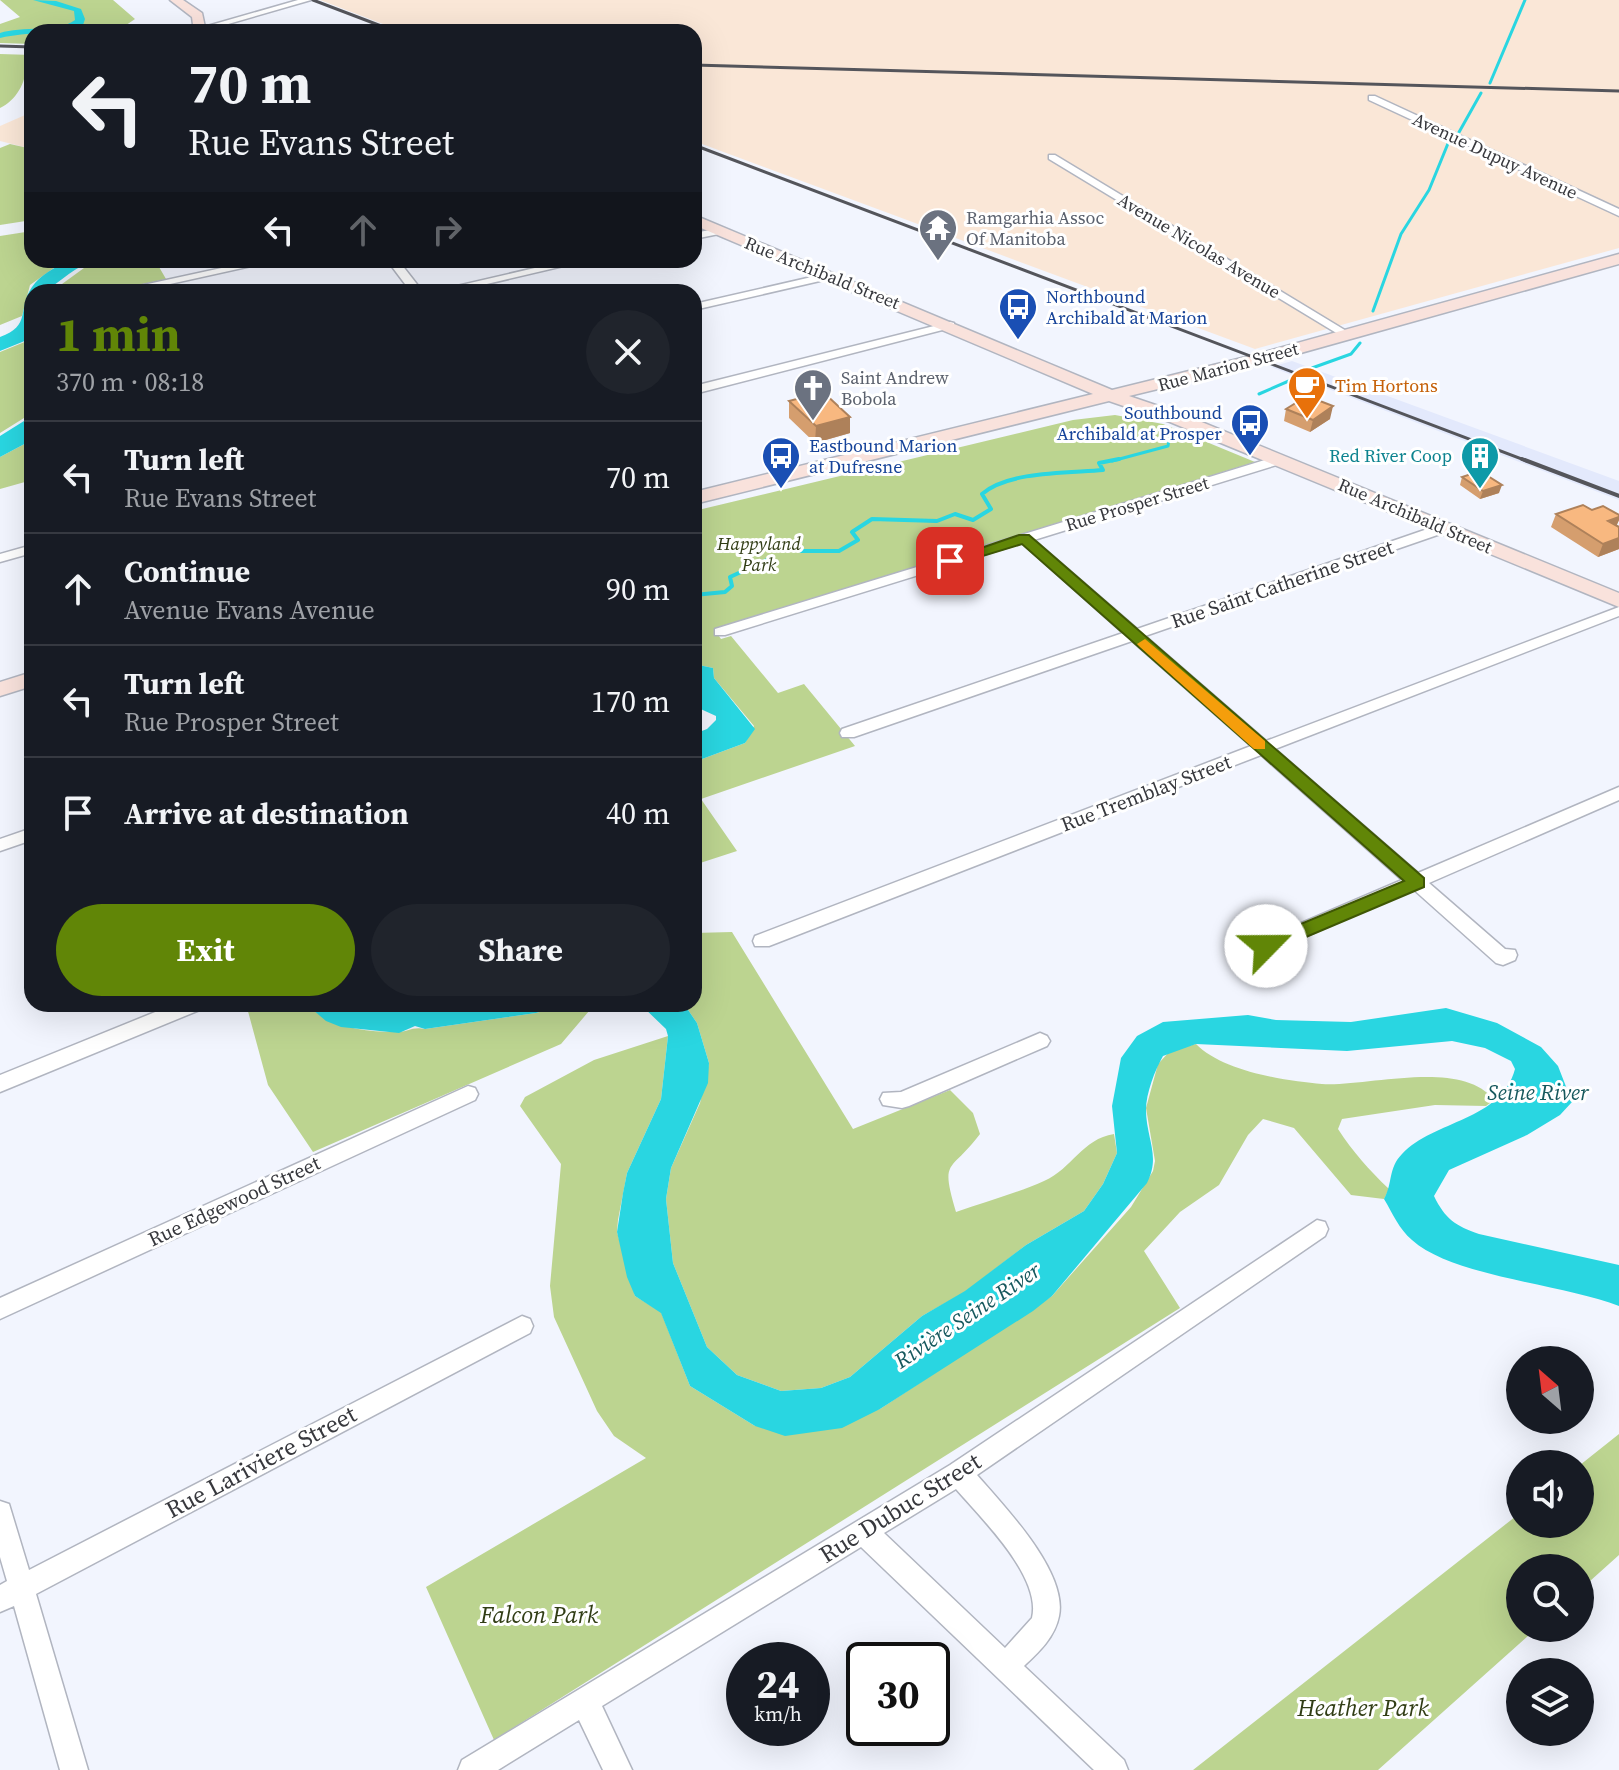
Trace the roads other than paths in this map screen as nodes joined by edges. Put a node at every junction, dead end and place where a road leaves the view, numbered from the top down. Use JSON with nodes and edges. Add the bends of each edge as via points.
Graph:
{"nodes":[{"id":1,"x":176,"y":0,"type":"edge"},
{"id":2,"x":307,"y":0,"type":"edge"},
{"id":3,"x":199,"y":24,"type":"edge"},
{"id":4,"x":224,"y":24,"type":"edge"},
{"id":5,"x":1372,"y":98,"type":"dead end"},
{"id":6,"x":1052,"y":157,"type":"dead end"},
{"id":7,"x":1619,"y":213,"type":"edge"},
{"id":8,"x":702,"y":223,"type":"edge"},
{"id":9,"x":720,"y":231,"type":"junction"},
{"id":10,"x":702,"y":234,"type":"edge"},
{"id":11,"x":1619,"y":259,"type":"edge"},
{"id":12,"x":235,"y":268,"type":"edge"},
{"id":13,"x":398,"y":268,"type":"edge"},
{"id":14,"x":547,"y":268,"type":"edge"},
{"id":15,"x":829,"y":276,"type":"junction"},
{"id":16,"x":156,"y":284,"type":"edge"},
{"id":17,"x":411,"y":284,"type":"edge"},
{"id":18,"x":474,"y":284,"type":"edge"},
{"id":19,"x":702,"y":305,"type":"edge"},
{"id":20,"x":950,"y":325,"type":"junction"},
{"id":21,"x":1347,"y":335,"type":"junction"},
{"id":22,"x":1092,"y":376,"type":"junction"},
{"id":23,"x":1070,"y":377,"type":"junction"},
{"id":24,"x":1169,"y":382,"type":"junction"},
{"id":25,"x":702,"y":388,"type":"edge"},
{"id":26,"x":1120,"y":394,"type":"junction"},
{"id":27,"x":1062,"y":408,"type":"junction"},
{"id":28,"x":1163,"y":413,"type":"junction"},
{"id":29,"x":1278,"y":460,"type":"junction"},
{"id":30,"x":702,"y":494,"type":"edge"},
{"id":31,"x":1444,"y":528,"type":"junction"},
{"id":32,"x":1024,"y":538,"type":"junction"},
{"id":33,"x":24,"y":551,"type":"edge"},
{"id":34,"x":0,"y":558,"type":"edge"},
{"id":35,"x":1619,"y":601,"type":"edge"},
{"id":36,"x":1619,"y":611,"type":"edge"},
{"id":37,"x":720,"y":632,"type":"dead end"},
{"id":38,"x":1134,"y":634,"type":"junction"},
{"id":39,"x":24,"y":682,"type":"edge"},
{"id":40,"x":0,"y":689,"type":"edge"},
{"id":41,"x":848,"y":733,"type":"dead end"},
{"id":42,"x":1262,"y":748,"type":"junction"},
{"id":43,"x":1619,"y":793,"type":"edge"},
{"id":44,"x":24,"y":837,"type":"edge"},
{"id":45,"x":0,"y":845,"type":"edge"},
{"id":46,"x":1418,"y":883,"type":"junction"},
{"id":47,"x":762,"y":941,"type":"dead end"},
{"id":48,"x":1266,"y":946,"type":"dead end"},
{"id":49,"x":1508,"y":955,"type":"dead end"},
{"id":50,"x":176,"y":1012,"type":"edge"},
{"id":51,"x":1040,"y":1041,"type":"dead end"},
{"id":52,"x":0,"y":1084,"type":"edge"},
{"id":53,"x":468,"y":1094,"type":"dead end"},
{"id":54,"x":890,"y":1099,"type":"dead end"},
{"id":55,"x":1317,"y":1229,"type":"dead end"},
{"id":56,"x":0,"y":1309,"type":"edge"},
{"id":57,"x":522,"y":1326,"type":"dead end"},
{"id":58,"x":959,"y":1473,"type":"junction"},
{"id":59,"x":0,"y":1513,"type":"edge"},
{"id":60,"x":863,"y":1531,"type":"junction"},
{"id":61,"x":11,"y":1593,"type":"edge"},
{"id":62,"x":1006,"y":1665,"type":"junction"},
{"id":63,"x":584,"y":1700,"type":"junction"},
{"id":64,"x":74,"y":1770,"type":"edge"},
{"id":65,"x":472,"y":1770,"type":"edge"},
{"id":66,"x":618,"y":1770,"type":"edge"},
{"id":67,"x":1114,"y":1770,"type":"edge"}],
"edges":[{"from":1,"to":3,"type":"main road","via":[[198,16]]},
{"from":2,"to":4,"type":"street"},
{"from":5,"to":7,"type":"street","name":"Avenue Dupuy Avenue"},
{"from":6,"to":21,"type":"street","name":"Avenue Nicolas Avenue"},
{"from":8,"to":9,"type":"main road","name":"Rue Archibald Street"},
{"from":9,"to":10,"type":"street"},
{"from":9,"to":15,"type":"main road","name":"Rue Archibald Street"},
{"from":11,"to":21,"type":"main road","name":"Rue Marion Street"},
{"from":12,"to":16,"type":"street"},
{"from":13,"to":17,"type":"street"},
{"from":14,"to":18,"type":"street"},
{"from":15,"to":19,"type":"street"},
{"from":15,"to":20,"type":"main road","name":"Rue Archibald Street"},
{"from":20,"to":22,"type":"main road","name":"Rue Archibald Street"},
{"from":20,"to":23,"type":"main road","name":"Rue Archibald Street"},
{"from":20,"to":25,"type":"street"},
{"from":21,"to":24,"type":"main road","name":"Rue Marion Street"},
{"from":22,"to":24,"type":"main road"},
{"from":22,"to":26,"type":"main road","name":"Rue Archibald Street"},
{"from":23,"to":26,"type":"main road","name":"Rue Archibald Street"},
{"from":23,"to":27,"type":"main road","via":[[1073,399]]},
{"from":24,"to":26,"type":"main road","name":"Rue Marion Street"},
{"from":24,"to":28,"type":"main road","via":[[1163,391]]},
{"from":26,"to":27,"type":"main road","name":"Rue Marion Street"},
{"from":26,"to":28,"type":"main road","name":"Rue Archibald Street"},
{"from":27,"to":28,"type":"main road"},
{"from":27,"to":30,"type":"main road","name":"Rue Marion Street"},
{"from":28,"to":29,"type":"main road","name":"Rue Archibald Street"},
{"from":29,"to":31,"type":"main road","name":"Rue Archibald Street"},
{"from":29,"to":32,"type":"street","name":"Rue Prosper Street"},
{"from":31,"to":35,"type":"main road","name":"Rue Archibald Street"},
{"from":31,"to":38,"type":"street","name":"Rue Saint Catherine Street"},
{"from":32,"to":37,"type":"street","name":"Rue Prosper Street"},
{"from":32,"to":38,"type":"street"},
{"from":33,"to":34,"type":"street"},
{"from":36,"to":42,"type":"street","name":"Rue Tremblay Street"},
{"from":38,"to":41,"type":"street","name":"Rue Saint Catherine Street"},
{"from":38,"to":42,"type":"street"},
{"from":39,"to":40,"type":"main road"},
{"from":42,"to":46,"type":"street"},
{"from":42,"to":47,"type":"street","name":"Rue Tremblay Street"},
{"from":43,"to":46,"type":"street"},
{"from":44,"to":45,"type":"street"},
{"from":46,"to":48,"type":"street"},
{"from":46,"to":49,"type":"street","via":[[1503,958]]},
{"from":50,"to":52,"type":"street"},
{"from":51,"to":54,"type":"street","via":[[902,1100]]},
{"from":53,"to":56,"type":"street","name":"Rue Edgewood Street"},
{"from":55,"to":58,"type":"street","name":"Rue Dubuc Street"},
{"from":57,"to":61,"type":"street","name":"Rue Lariviere Street"},
{"from":58,"to":60,"type":"street","name":"Rue Dubuc Street"},
{"from":58,"to":62,"type":"street","via":[[1042,1582],[1047,1613],[1033,1640]]},
{"from":59,"to":61,"type":"street"},
{"from":60,"to":62,"type":"street"},
{"from":60,"to":63,"type":"street","name":"Rue Dubuc Street"},
{"from":61,"to":64,"type":"street"},
{"from":62,"to":67,"type":"street"},
{"from":63,"to":65,"type":"street","name":"Rue Dubuc Street"},
{"from":63,"to":66,"type":"street"}]}
